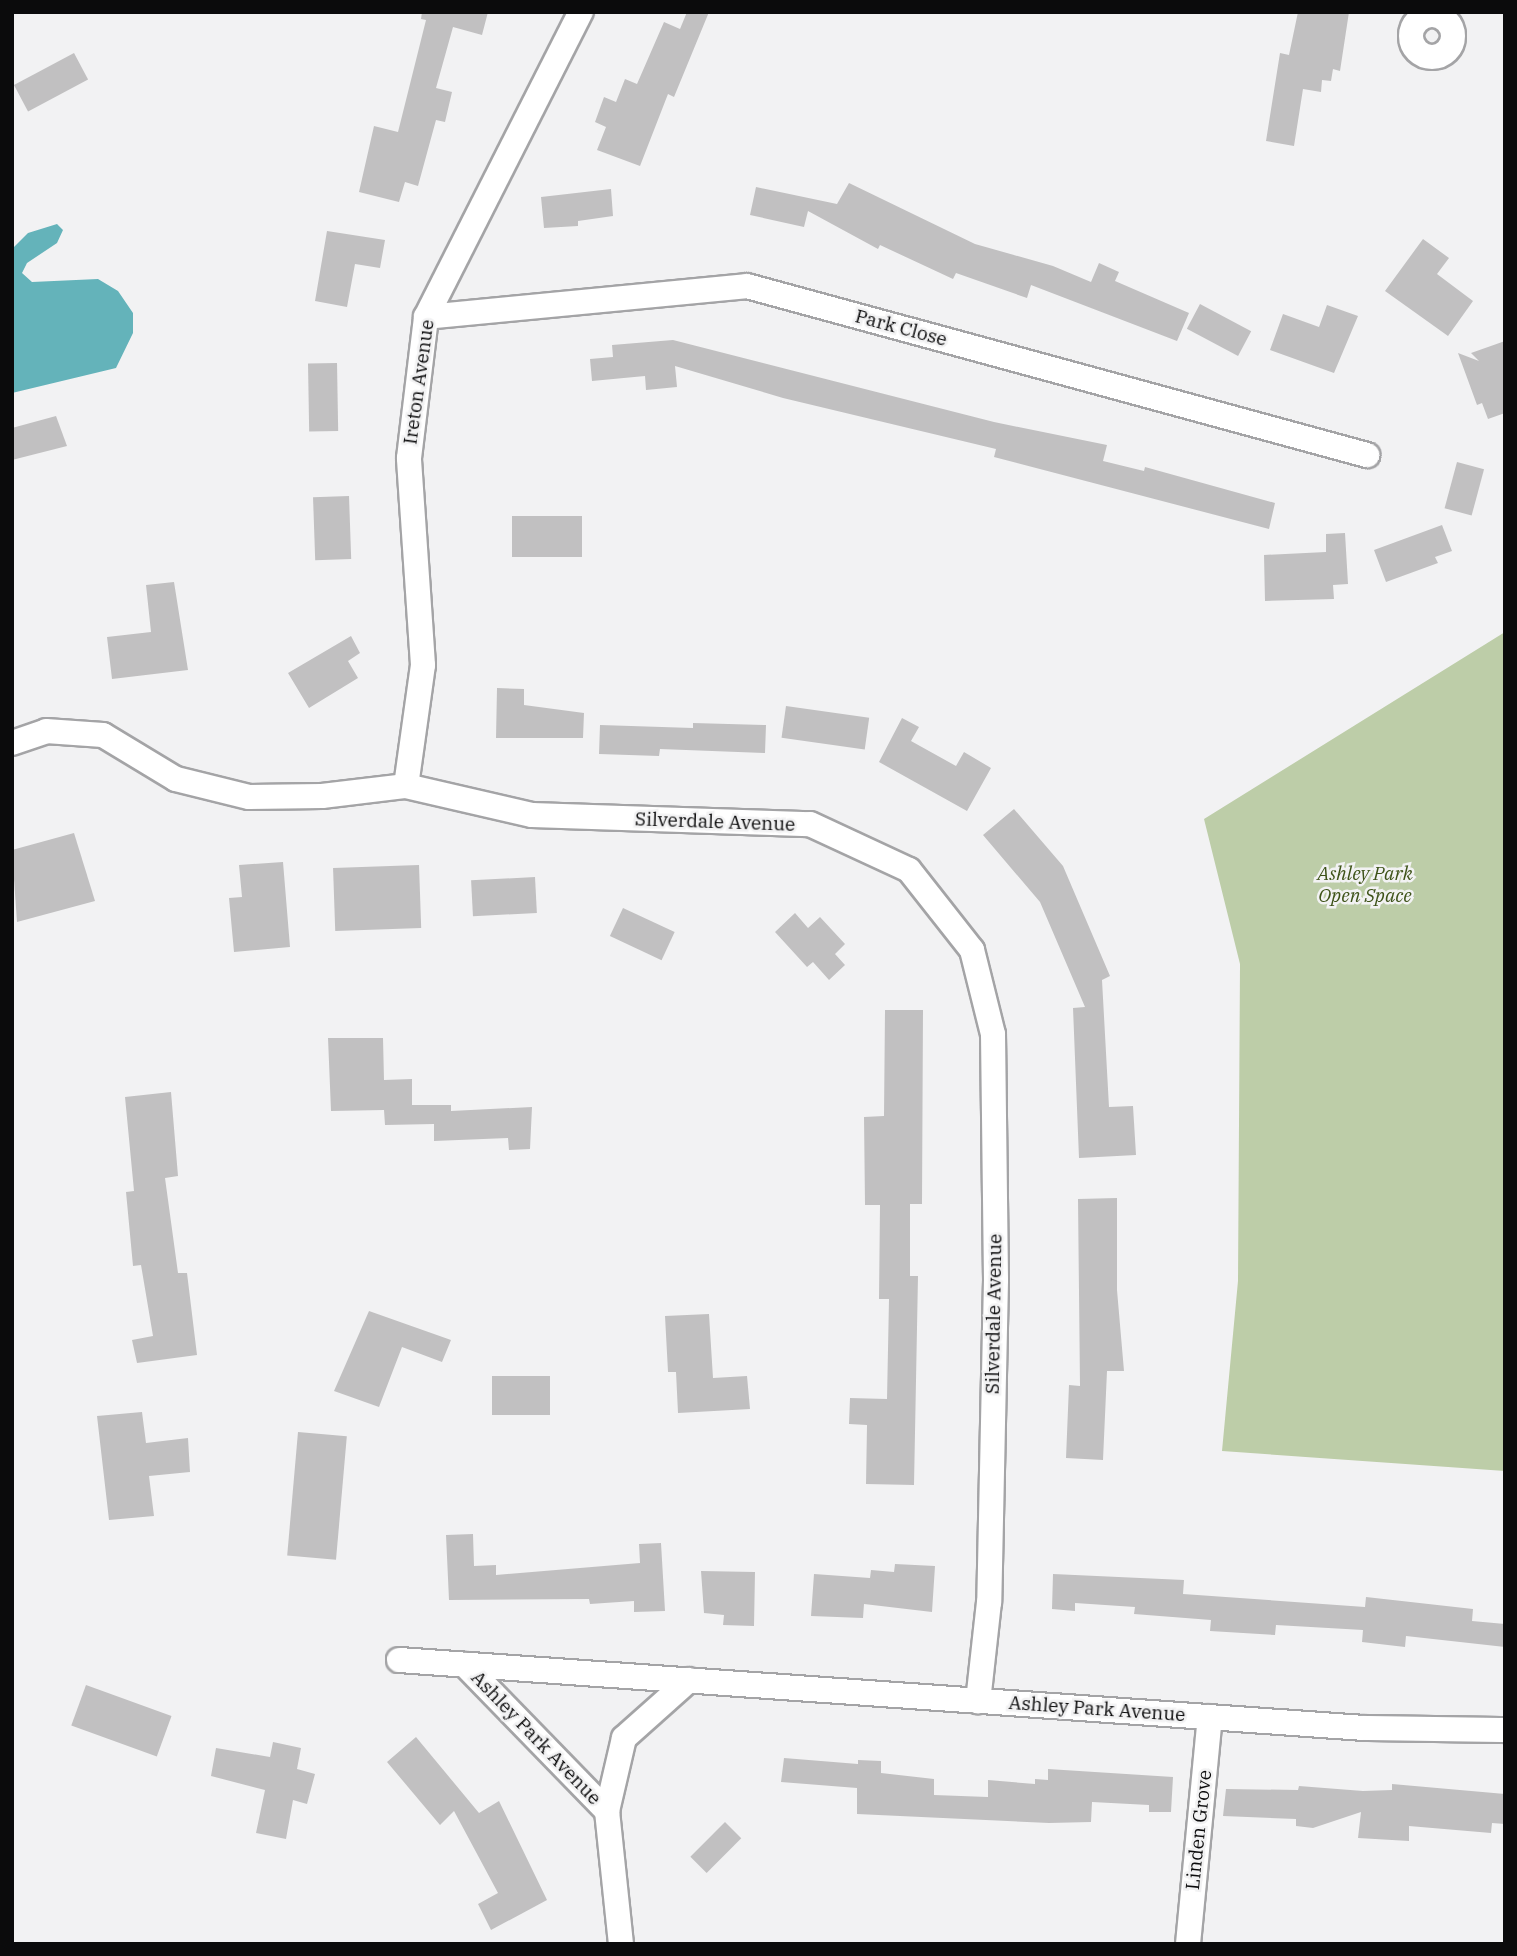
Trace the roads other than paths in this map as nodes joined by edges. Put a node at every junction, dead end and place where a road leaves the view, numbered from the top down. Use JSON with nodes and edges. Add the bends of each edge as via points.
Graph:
{"nodes":[{"id":1,"x":581,"y":12,"type":"edge"},
{"id":2,"x":426,"y":317,"type":"junction"},
{"id":3,"x":1367,"y":455,"type":"dead end"},
{"id":4,"x":12,"y":743,"type":"edge"},
{"id":5,"x":406,"y":786,"type":"junction"},
{"id":6,"x":399,"y":1660,"type":"dead end"},
{"id":7,"x":465,"y":1665,"type":"junction"},
{"id":8,"x":689,"y":1680,"type":"junction"},
{"id":9,"x":978,"y":1701,"type":"junction"},
{"id":10,"x":1210,"y":1717,"type":"junction"},
{"id":11,"x":1505,"y":1730,"type":"edge"},
{"id":12,"x":607,"y":1811,"type":"junction"},
{"id":13,"x":621,"y":1944,"type":"edge"},
{"id":14,"x":1188,"y":1944,"type":"edge"}],
"edges":[{"from":1,"to":2,"type":"street","name":"Ireton Avenue"},
{"from":2,"to":3,"type":"street","name":"Park Close","via":[[747,286]]},
{"from":2,"to":5,"type":"street","name":"Ireton Avenue","via":[[409,458],[424,665]]},
{"from":4,"to":5,"type":"street","name":"Silverdale Avenue","via":[[46,731],[103,735],[176,779],[249,797],[322,796]]},
{"from":5,"to":9,"type":"street","name":"Silverdale Avenue","via":[[532,815],[810,824],[909,870],[972,950],[993,1034],[996,1280],[989,1602]]},
{"from":6,"to":7,"type":"street","name":"Ashley Park Avenue"},
{"from":7,"to":8,"type":"street","name":"Ashley Park Avenue"},
{"from":7,"to":12,"type":"street","name":"Ashley Park Avenue"},
{"from":8,"to":9,"type":"street","name":"Ashley Park Avenue"},
{"from":8,"to":12,"type":"street","name":"Ashley Park Avenue","via":[[624,1738]]},
{"from":9,"to":10,"type":"street","name":"Ashley Park Avenue"},
{"from":10,"to":11,"type":"street","name":"Ashley Park Avenue","via":[[1364,1728]]},
{"from":10,"to":14,"type":"street","name":"Linden Grove"},
{"from":12,"to":13,"type":"street","name":"Ashley Park Avenue"}]}
